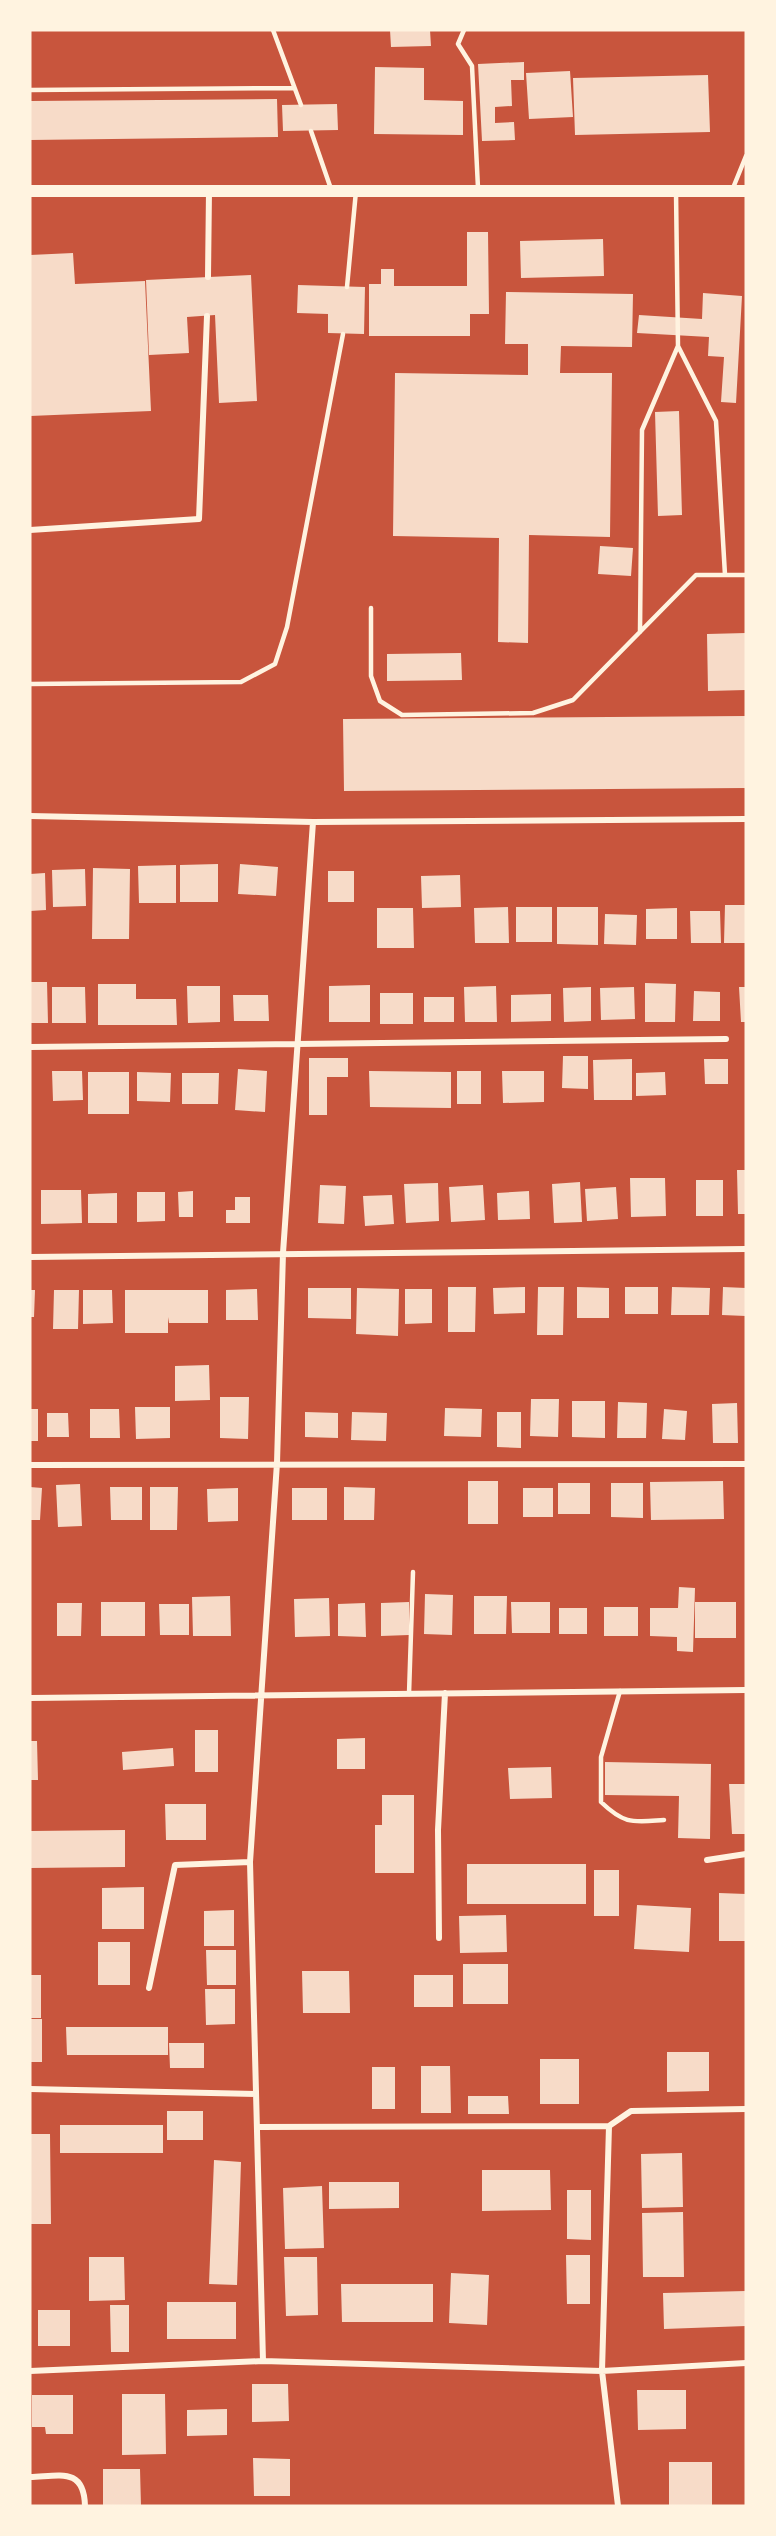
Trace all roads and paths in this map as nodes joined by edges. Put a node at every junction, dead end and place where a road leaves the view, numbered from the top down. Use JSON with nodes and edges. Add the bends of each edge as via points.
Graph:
{"nodes":[{"id":1,"x":273,"y":30,"type":"edge"},
{"id":2,"x":464,"y":30,"type":"edge"},
{"id":3,"x":294,"y":88,"type":"junction"},
{"id":4,"x":30,"y":90,"type":"edge"},
{"id":5,"x":301,"y":105,"type":"dead end"},
{"id":6,"x":311,"y":131,"type":"dead end"},
{"id":7,"x":746,"y":156,"type":"edge"},
{"id":8,"x":209,"y":191,"type":"junction"},
{"id":9,"x":332,"y":191,"type":"junction"},
{"id":10,"x":356,"y":191,"type":"junction"},
{"id":11,"x":478,"y":191,"type":"junction"},
{"id":12,"x":676,"y":191,"type":"junction"},
{"id":13,"x":732,"y":191,"type":"junction"},
{"id":14,"x":746,"y":191,"type":"edge"},
{"id":15,"x":30,"y":192,"type":"edge"},
{"id":16,"x":208,"y":277,"type":"dead end"},
{"id":17,"x":346,"y":287,"type":"dead end"},
{"id":18,"x":207,"y":315,"type":"dead end"},
{"id":19,"x":343,"y":334,"type":"dead end"},
{"id":20,"x":678,"y":346,"type":"junction"},
{"id":21,"x":30,"y":530,"type":"edge"},
{"id":22,"x":724,"y":575,"type":"junction"},
{"id":23,"x":746,"y":575,"type":"edge"},
{"id":24,"x":370,"y":608,"type":"dead end"},
{"id":25,"x":640,"y":632,"type":"junction"},
{"id":26,"x":30,"y":684,"type":"edge"},
{"id":27,"x":30,"y":816,"type":"edge"},
{"id":28,"x":746,"y":819,"type":"edge"},
{"id":29,"x":313,"y":822,"type":"junction"},
{"id":30,"x":726,"y":1039,"type":"dead end"},
{"id":31,"x":299,"y":1043,"type":"junction"},
{"id":32,"x":30,"y":1047,"type":"edge"},
{"id":33,"x":746,"y":1250,"type":"edge"},
{"id":34,"x":283,"y":1253,"type":"junction"},
{"id":35,"x":30,"y":1257,"type":"edge"},
{"id":36,"x":277,"y":1463,"type":"junction"},
{"id":37,"x":746,"y":1464,"type":"edge"},
{"id":38,"x":30,"y":1465,"type":"edge"},
{"id":39,"x":413,"y":1572,"type":"dead end"},
{"id":40,"x":746,"y":1690,"type":"edge"},
{"id":41,"x":620,"y":1691,"type":"junction"},
{"id":42,"x":446,"y":1693,"type":"junction"},
{"id":43,"x":262,"y":1694,"type":"junction"},
{"id":44,"x":409,"y":1694,"type":"junction"},
{"id":45,"x":30,"y":1698,"type":"edge"},
{"id":46,"x":664,"y":1820,"type":"dead end"},
{"id":47,"x":746,"y":1854,"type":"edge"},
{"id":48,"x":707,"y":1860,"type":"dead end"},
{"id":49,"x":250,"y":1862,"type":"junction"},
{"id":50,"x":439,"y":1938,"type":"dead end"},
{"id":51,"x":149,"y":1988,"type":"dead end"},
{"id":52,"x":30,"y":2089,"type":"edge"},
{"id":53,"x":256,"y":2094,"type":"junction"},
{"id":54,"x":746,"y":2109,"type":"edge"},
{"id":55,"x":257,"y":2127,"type":"junction"},
{"id":56,"x":609,"y":2127,"type":"junction"},
{"id":57,"x":264,"y":2361,"type":"junction"},
{"id":58,"x":746,"y":2363,"type":"edge"},
{"id":59,"x":602,"y":2370,"type":"junction"},
{"id":60,"x":30,"y":2371,"type":"edge"},
{"id":61,"x":30,"y":2477,"type":"edge"},
{"id":62,"x":85,"y":2506,"type":"edge"},
{"id":63,"x":618,"y":2506,"type":"edge"}],
"edges":[{"from":1,"to":3,"type":"lane"},
{"from":2,"to":11,"type":"lane","via":[[458,44],[472,66]]},
{"from":3,"to":4,"type":"lane"},
{"from":3,"to":5,"type":"lane"},
{"from":6,"to":9,"type":"lane"},
{"from":7,"to":13,"type":"lane"},
{"from":8,"to":9,"type":"main road"},
{"from":8,"to":15,"type":"main road"},
{"from":8,"to":16,"type":"street"},
{"from":9,"to":10,"type":"main road"},
{"from":10,"to":11,"type":"main road"},
{"from":10,"to":17,"type":"lane"},
{"from":11,"to":12,"type":"main road"},
{"from":12,"to":13,"type":"main road"},
{"from":12,"to":20,"type":"lane"},
{"from":13,"to":14,"type":"main road"},
{"from":18,"to":21,"type":"street","via":[[199,519]]},
{"from":19,"to":26,"type":"lane","via":[[287,627],[275,664],[241,682]]},
{"from":20,"to":22,"type":"lane","via":[[716,422]]},
{"from":20,"to":25,"type":"lane","via":[[642,430]]},
{"from":22,"to":23,"type":"lane"},
{"from":22,"to":25,"type":"lane","via":[[696,575]]},
{"from":24,"to":25,"type":"lane","via":[[371,676],[380,700],[402,715],[532,713],[573,700]]},
{"from":27,"to":29,"type":"street"},
{"from":28,"to":29,"type":"street"},
{"from":29,"to":31,"type":"street"},
{"from":30,"to":31,"type":"street"},
{"from":31,"to":32,"type":"street"},
{"from":31,"to":34,"type":"street"},
{"from":33,"to":34,"type":"street"},
{"from":34,"to":35,"type":"street"},
{"from":34,"to":36,"type":"street"},
{"from":36,"to":37,"type":"street"},
{"from":36,"to":38,"type":"street"},
{"from":36,"to":43,"type":"street"},
{"from":39,"to":44,"type":"lane"},
{"from":40,"to":41,"type":"street"},
{"from":41,"to":42,"type":"street"},
{"from":41,"to":46,"type":"lane","via":[[601,1757],[601,1802],[615,1816],[632,1822]]},
{"from":42,"to":44,"type":"street"},
{"from":42,"to":50,"type":"street","via":[[438,1830]]},
{"from":43,"to":44,"type":"street"},
{"from":43,"to":45,"type":"street"},
{"from":43,"to":49,"type":"street"},
{"from":47,"to":48,"type":"street"},
{"from":49,"to":51,"type":"street","via":[[175,1865]]},
{"from":49,"to":53,"type":"street"},
{"from":52,"to":53,"type":"street"},
{"from":53,"to":55,"type":"street"},
{"from":54,"to":56,"type":"street","via":[[630,2111]]},
{"from":55,"to":56,"type":"street"},
{"from":55,"to":57,"type":"street"},
{"from":56,"to":59,"type":"street"},
{"from":57,"to":59,"type":"street"},
{"from":57,"to":60,"type":"street"},
{"from":58,"to":59,"type":"street"},
{"from":59,"to":63,"type":"street"},
{"from":61,"to":62,"type":"street","via":[[67,2475],[81,2482]]}]}
